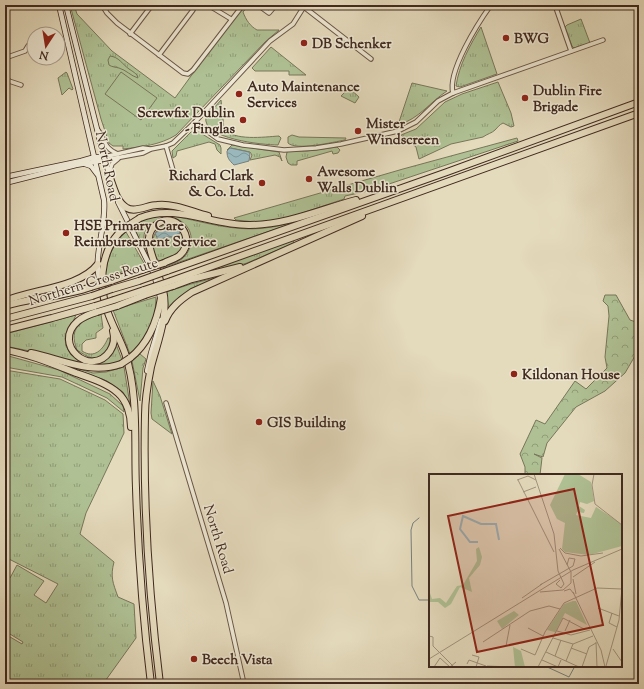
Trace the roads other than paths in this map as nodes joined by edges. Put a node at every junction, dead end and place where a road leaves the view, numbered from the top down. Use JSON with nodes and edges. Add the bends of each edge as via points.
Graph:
{"nodes":[{"id":1,"x":59,"y":5,"type":"edge"},
{"id":2,"x":66,"y":5,"type":"edge"},
{"id":3,"x":102,"y":5,"type":"edge"},
{"id":4,"x":152,"y":5,"type":"edge"},
{"id":5,"x":208,"y":5,"type":"edge"},
{"id":6,"x":243,"y":5,"type":"edge"},
{"id":7,"x":490,"y":5,"type":"edge"},
{"id":8,"x":555,"y":5,"type":"edge"},
{"id":9,"x":260,"y":6,"type":"edge"},
{"id":10,"x":275,"y":6,"type":"edge"},
{"id":11,"x":304,"y":6,"type":"edge"},
{"id":12,"x":193,"y":10,"type":"dead end"},
{"id":13,"x":231,"y":19,"type":"junction"},
{"id":14,"x":130,"y":34,"type":"junction"},
{"id":15,"x":603,"y":40,"type":"dead end"},
{"id":16,"x":26,"y":49,"type":"edge"},
{"id":17,"x":572,"y":51,"type":"junction"},
{"id":18,"x":159,"y":55,"type":"junction"},
{"id":19,"x":5,"y":58,"type":"edge"},
{"id":20,"x":372,"y":59,"type":"dead end"},
{"id":21,"x":7,"y":80,"type":"edge"},
{"id":22,"x":22,"y":85,"type":"dead end"},
{"id":23,"x":5,"y":86,"type":"edge"},
{"id":24,"x":453,"y":93,"type":"junction"},
{"id":25,"x":639,"y":102,"type":"edge"},
{"id":26,"x":639,"y":113,"type":"edge"},
{"id":27,"x":195,"y":122,"type":"junction"},
{"id":28,"x":97,"y":129,"type":"junction"},
{"id":29,"x":166,"y":146,"type":"junction"},
{"id":30,"x":151,"y":149,"type":"junction"},
{"id":31,"x":118,"y":154,"type":"junction"},
{"id":32,"x":121,"y":158,"type":"junction"},
{"id":33,"x":95,"y":159,"type":"junction"},
{"id":34,"x":104,"y":159,"type":"junction"},
{"id":35,"x":76,"y":165,"type":"junction"},
{"id":36,"x":110,"y":176,"type":"junction"},
{"id":37,"x":5,"y":177,"type":"edge"},
{"id":38,"x":175,"y":177,"type":"dead end"},
{"id":39,"x":5,"y":183,"type":"edge"},
{"id":40,"x":100,"y":183,"type":"junction"},
{"id":41,"x":405,"y":186,"type":"junction"},
{"id":42,"x":394,"y":201,"type":"junction"},
{"id":43,"x":239,"y":225,"type":"junction"},
{"id":44,"x":268,"y":258,"type":"junction"},
{"id":45,"x":98,"y":264,"type":"junction"},
{"id":46,"x":172,"y":283,"type":"junction"},
{"id":47,"x":102,"y":289,"type":"junction"},
{"id":48,"x":162,"y":296,"type":"junction"},
{"id":49,"x":5,"y":301,"type":"edge"},
{"id":50,"x":5,"y":306,"type":"edge"},
{"id":51,"x":96,"y":309,"type":"junction"},
{"id":52,"x":110,"y":318,"type":"junction"},
{"id":53,"x":5,"y":319,"type":"edge"},
{"id":54,"x":5,"y":330,"type":"edge"},
{"id":55,"x":158,"y":342,"type":"junction"},
{"id":56,"x":5,"y":349,"type":"edge"},
{"id":57,"x":166,"y":403,"type":"dead end"},
{"id":58,"x":144,"y":414,"type":"junction"},
{"id":59,"x":136,"y":486,"type":"junction"},
{"id":60,"x":151,"y":684,"type":"edge"},
{"id":61,"x":160,"y":684,"type":"edge"},
{"id":62,"x":244,"y":684,"type":"edge"}],
"edges":[{"from":1,"to":33,"type":"main road","name":"North Road"},
{"from":2,"to":28,"type":"main road","name":"North Road"},
{"from":3,"to":14,"type":"street"},
{"from":4,"to":14,"type":"street"},
{"from":5,"to":13,"type":"street"},
{"from":6,"to":13,"type":"street"},
{"from":7,"to":24,"type":"street","via":[[460,59],[452,86]]},
{"from":8,"to":17,"type":"street"},
{"from":9,"to":10,"type":"street","via":[[269,13]]},
{"from":11,"to":20,"type":"street"},
{"from":11,"to":27,"type":"street","via":[[293,24],[272,40]]},
{"from":12,"to":18,"type":"street"},
{"from":13,"to":18,"type":"street","via":[[188,74],[183,74]]},
{"from":14,"to":18,"type":"street"},
{"from":15,"to":17,"type":"street"},
{"from":16,"to":19,"type":"street"},
{"from":17,"to":24,"type":"street"},
{"from":21,"to":22,"type":"street"},
{"from":21,"to":23,"type":"street"},
{"from":24,"to":27,"type":"street","via":[[438,101],[416,122],[400,130],[330,147],[284,150],[243,145],[215,137]]},
{"from":25,"to":41,"type":"highway","name":"Northern Cross Route"},
{"from":26,"to":42,"type":"highway"},
{"from":27,"to":29,"type":"street"},
{"from":28,"to":31,"type":"street","via":[[107,148]]},
{"from":28,"to":34,"type":"main road","name":"North Road"},
{"from":29,"to":30,"type":"street"},
{"from":29,"to":38,"type":"street"},
{"from":30,"to":31,"type":"street","via":[[143,148]]},
{"from":30,"to":32,"type":"street"},
{"from":31,"to":34,"type":"street"},
{"from":32,"to":34,"type":"street"},
{"from":32,"to":36,"type":"street","name":"North Road","via":[[112,164]]},
{"from":33,"to":34,"type":"main road"},
{"from":33,"to":35,"type":"main road"},
{"from":33,"to":37,"type":"main road"},
{"from":33,"to":40,"type":"main road","name":"North Road"},
{"from":34,"to":36,"type":"main road","name":"North Road"},
{"from":35,"to":39,"type":"main road"},
{"from":35,"to":40,"type":"main road","via":[[91,166]]},
{"from":36,"to":43,"type":"highway","via":[[121,203],[129,209],[167,205]]},
{"from":36,"to":48,"type":"main road","name":"North Road","via":[[115,196],[154,274]]},
{"from":40,"to":45,"type":"main road","name":"North Road","via":[[105,210]]},
{"from":41,"to":43,"type":"highway","via":[[279,222]]},
{"from":41,"to":53,"type":"highway","name":"Northern Cross Route","bridge":true,"via":[[139,281]]},
{"from":42,"to":44,"type":"highway"},
{"from":42,"to":46,"type":"highway","name":"Northern Cross Route"},
{"from":43,"to":47,"type":"highway","bridge":true,"via":[[170,212],[157,212],[140,218],[128,225],[112,242],[104,261]]},
{"from":44,"to":46,"type":"highway","via":[[192,280]]},
{"from":44,"to":55,"type":"highway","via":[[181,299],[167,317]]},
{"from":45,"to":47,"type":"main road","name":"North Road"},
{"from":45,"to":49,"type":"highway","via":[[93,270],[74,280]]},
{"from":46,"to":51,"type":"highway","bridge":true},
{"from":47,"to":52,"type":"highway","name":"North Road"},
{"from":48,"to":50,"type":"highway","bridge":true,"via":[[153,259],[149,243],[150,231],[162,221],[174,221],[183,228],[187,239],[176,258],[164,262],[142,270],[111,281],[71,293],[29,299]]},
{"from":48,"to":55,"type":"highway","via":[[165,308]]},
{"from":48,"to":56,"type":"highway","bridge":true,"via":[[155,324],[140,351],[121,364],[92,368],[12,348]]},
{"from":48,"to":58,"type":"main road","name":"North Road","via":[[161,319],[144,388]]},
{"from":51,"to":52,"type":"highway","via":[[77,322],[70,331],[71,348],[82,359],[93,361],[108,354],[115,336]]},
{"from":51,"to":54,"type":"highway","name":"Northern Cross Route"},
{"from":52,"to":59,"type":"highway","name":"North Road","via":[[125,353],[131,381]]},
{"from":55,"to":58,"type":"highway"},
{"from":56,"to":59,"type":"highway","via":[[57,365],[112,388],[119,394],[129,412]]},
{"from":57,"to":62,"type":"street","name":"North Road","via":[[226,603]]},
{"from":58,"to":61,"type":"highway","via":[[148,551]]},
{"from":59,"to":60,"type":"highway","via":[[142,602]]}]}
